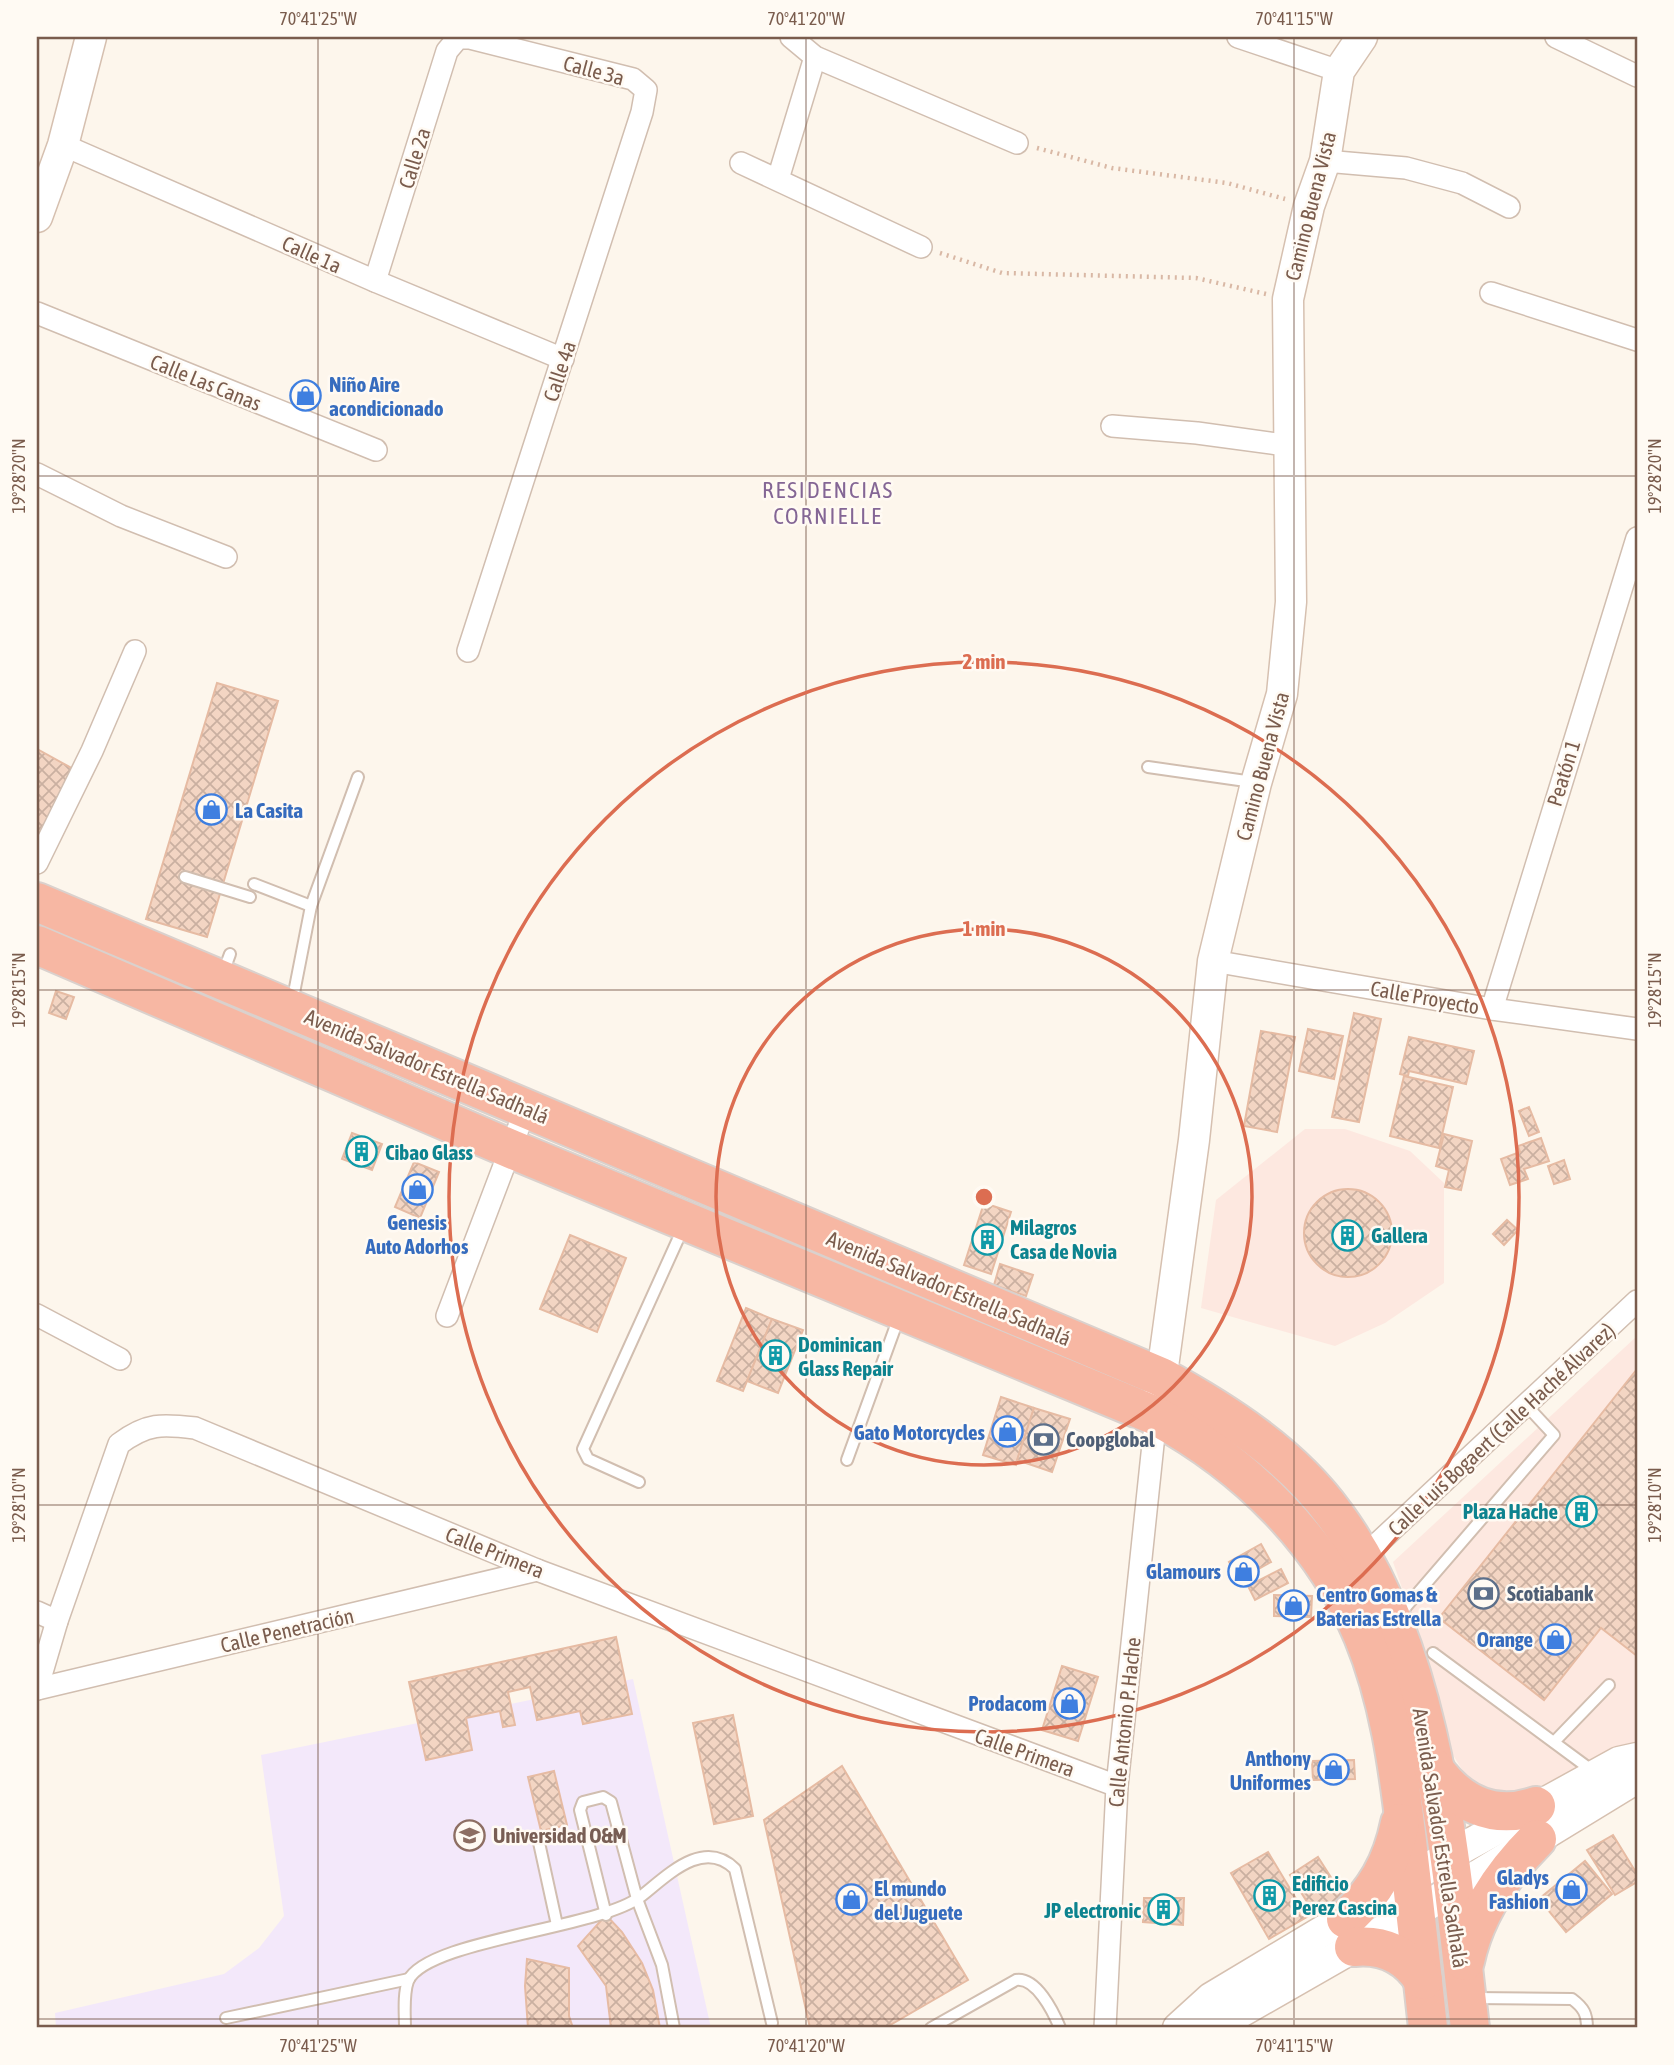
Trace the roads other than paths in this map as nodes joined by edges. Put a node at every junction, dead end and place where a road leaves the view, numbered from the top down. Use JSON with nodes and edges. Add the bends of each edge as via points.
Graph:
{"nodes":[{"id":1,"x":91,"y":37,"type":"edge"},
{"id":2,"x":791,"y":37,"type":"edge"},
{"id":3,"x":1238,"y":37,"type":"edge"},
{"id":4,"x":1362,"y":37,"type":"edge"},
{"id":5,"x":1556,"y":37,"type":"edge"},
{"id":6,"x":457,"y":38,"type":"edge"},
{"id":7,"x":815,"y":57,"type":"junction"},
{"id":8,"x":1339,"y":71,"type":"junction"},
{"id":9,"x":1637,"y":76,"type":"edge"},
{"id":10,"x":646,"y":90,"type":"joint"},
{"id":11,"x":1017,"y":143,"type":"road end"},
{"id":12,"x":63,"y":145,"type":"junction"},
{"id":13,"x":1325,"y":161,"type":"junction"},
{"id":14,"x":741,"y":163,"type":"dead end"},
{"id":15,"x":778,"y":179,"type":"junction"},
{"id":16,"x":42,"y":184,"type":"edge"},
{"id":17,"x":1509,"y":207,"type":"dead end"},
{"id":18,"x":37,"y":217,"type":"edge"},
{"id":19,"x":921,"y":247,"type":"road end"},
{"id":20,"x":375,"y":281,"type":"junction"},
{"id":21,"x":1491,"y":293,"type":"dead end"},
{"id":22,"x":37,"y":313,"type":"edge"},
{"id":23,"x":1637,"y":340,"type":"edge"},
{"id":24,"x":563,"y":359,"type":"junction"},
{"id":25,"x":1112,"y":426,"type":"dead end"},
{"id":26,"x":1292,"y":446,"type":"junction"},
{"id":27,"x":376,"y":450,"type":"dead end"},
{"id":28,"x":37,"y":474,"type":"edge"},
{"id":29,"x":1637,"y":538,"type":"edge"},
{"id":30,"x":226,"y":557,"type":"dead end"},
{"id":31,"x":135,"y":652,"type":"dead end"},
{"id":32,"x":468,"y":652,"type":"dead end"},
{"id":33,"x":1148,"y":767,"type":"dead end"},
{"id":34,"x":358,"y":777,"type":"dead end"},
{"id":35,"x":1256,"y":783,"type":"junction"},
{"id":36,"x":37,"y":863,"type":"edge"},
{"id":37,"x":185,"y":877,"type":"dead end"},
{"id":38,"x":254,"y":884,"type":"dead end"},
{"id":39,"x":250,"y":897,"type":"dead end"},
{"id":40,"x":37,"y":902,"type":"edge"},
{"id":41,"x":311,"y":906,"type":"junction"},
{"id":42,"x":37,"y":945,"type":"edge"},
{"id":43,"x":1213,"y":961,"type":"junction"},
{"id":44,"x":291,"y":1009,"type":"junction"},
{"id":45,"x":1492,"y":1009,"type":"junction"},
{"id":46,"x":1637,"y":1029,"type":"edge"},
{"id":47,"x":526,"y":1108,"type":"junction"},
{"id":48,"x":511,"y":1149,"type":"junction"},
{"id":49,"x":686,"y":1222,"type":"junction"},
{"id":50,"x":1637,"y":1301,"type":"edge"},
{"id":51,"x":901,"y":1311,"type":"junction"},
{"id":52,"x":37,"y":1315,"type":"edge"},
{"id":53,"x":447,"y":1316,"type":"dead end"},
{"id":54,"x":120,"y":1359,"type":"dead end"},
{"id":55,"x":1161,"y":1377,"type":"junction"},
{"id":56,"x":1525,"y":1405,"type":"junction"},
{"id":57,"x":1156,"y":1416,"type":"junction"},
{"id":58,"x":848,"y":1460,"type":"dead end"},
{"id":59,"x":639,"y":1482,"type":"dead end"},
{"id":60,"x":1364,"y":1556,"type":"junction"},
{"id":61,"x":537,"y":1570,"type":"junction"},
{"id":62,"x":37,"y":1612,"type":"edge"},
{"id":63,"x":57,"y":1621,"type":"junction"},
{"id":64,"x":1393,"y":1621,"type":"junction"},
{"id":65,"x":1433,"y":1653,"type":"dead end"},
{"id":66,"x":1609,"y":1685,"type":"dead end"},
{"id":67,"x":37,"y":1689,"type":"edge"},
{"id":68,"x":1554,"y":1742,"type":"junction"},
{"id":69,"x":1637,"y":1758,"type":"edge"},
{"id":70,"x":1433,"y":1767,"type":"junction"},
{"id":71,"x":1597,"y":1774,"type":"junction"},
{"id":72,"x":1637,"y":1775,"type":"edge"},
{"id":73,"x":1116,"y":1786,"type":"junction"},
{"id":74,"x":1401,"y":1793,"type":"junction"},
{"id":75,"x":1536,"y":1823,"type":"junction"},
{"id":76,"x":538,"y":1838,"type":"dead end"},
{"id":77,"x":1450,"y":1874,"type":"junction"},
{"id":78,"x":1414,"y":1895,"type":"junction"},
{"id":79,"x":637,"y":1899,"type":"junction"},
{"id":80,"x":606,"y":1914,"type":"junction"},
{"id":81,"x":557,"y":1924,"type":"junction"},
{"id":82,"x":1350,"y":1933,"type":"junction"},
{"id":83,"x":409,"y":1979,"type":"junction"},
{"id":84,"x":1423,"y":1980,"type":"junction"},
{"id":85,"x":1466,"y":1999,"type":"edge"},
{"id":86,"x":226,"y":2018,"type":"dead end"},
{"id":87,"x":772,"y":2024,"type":"dead end"},
{"id":88,"x":1182,"y":2026,"type":"edge"},
{"id":89,"x":405,"y":2028,"type":"edge"},
{"id":90,"x":674,"y":2028,"type":"edge"},
{"id":91,"x":931,"y":2028,"type":"edge"},
{"id":92,"x":1060,"y":2028,"type":"edge"},
{"id":93,"x":1105,"y":2028,"type":"edge"},
{"id":94,"x":1428,"y":2028,"type":"edge"},
{"id":95,"x":1587,"y":2028,"type":"edge"}],
"edges":[{"from":1,"to":12,"type":"street"},
{"from":2,"to":7,"type":"street"},
{"from":3,"to":8,"type":"street"},
{"from":4,"to":8,"type":"street","name":"Camino Buena Vista"},
{"from":5,"to":9,"type":"street"},
{"from":6,"to":10,"type":"street","name":"Calle 3a","via":[[633,79]]},
{"from":6,"to":20,"type":"street","name":"Calle 2a","via":[[447,51]]},
{"from":7,"to":11,"type":"street"},
{"from":7,"to":15,"type":"street"},
{"from":8,"to":13,"type":"street","name":"Camino Buena Vista"},
{"from":10,"to":24,"type":"street","name":"Calle 4a"},
{"from":12,"to":16,"type":"street"},
{"from":12,"to":20,"type":"street","name":"Calle 1a"},
{"from":13,"to":17,"type":"street","via":[[1406,168],[1462,183]]},
{"from":13,"to":26,"type":"street","name":"Camino Buena Vista","via":[[1309,206],[1288,299]]},
{"from":14,"to":15,"type":"street"},
{"from":15,"to":19,"type":"street"},
{"from":16,"to":18,"type":"street"},
{"from":20,"to":24,"type":"street","name":"Calle 1a"},
{"from":21,"to":23,"type":"street"},
{"from":22,"to":27,"type":"street","name":"Calle Las Canas"},
{"from":24,"to":32,"type":"street","name":"Calle 4a"},
{"from":25,"to":26,"type":"street"},
{"from":26,"to":35,"type":"street","name":"Camino Buena Vista","via":[[1291,602],[1282,694]]},
{"from":28,"to":30,"type":"street","via":[[121,516]]},
{"from":29,"to":45,"type":"street","name":"Peatón 1"},
{"from":31,"to":36,"type":"street"},
{"from":33,"to":35,"type":"lane"},
{"from":34,"to":41,"type":"lane"},
{"from":35,"to":43,"type":"street","name":"Camino Buena Vista"},
{"from":37,"to":39,"type":"lane"},
{"from":38,"to":41,"type":"lane"},
{"from":40,"to":44,"type":"highway","name":"Avenida Salvador Estrella Sadhalá","via":[[225,967]]},
{"from":41,"to":44,"type":"lane"},
{"from":42,"to":48,"type":"highway","name":"Avenida Salvador Estrella Sadhalá"},
{"from":43,"to":45,"type":"street","name":"Calle Proyecto"},
{"from":43,"to":55,"type":"street","name":"Camino Buena Vista"},
{"from":44,"to":47,"type":"highway","name":"Avenida Salvador Estrella Sadhalá"},
{"from":45,"to":46,"type":"street","name":"Calle Proyecto"},
{"from":47,"to":48,"type":"street"},
{"from":47,"to":55,"type":"highway","name":"Avenida Salvador Estrella Sadhalá"},
{"from":48,"to":49,"type":"highway","name":"Avenida Salvador Estrella Sadhalá"},
{"from":48,"to":53,"type":"street"},
{"from":49,"to":51,"type":"highway","name":"Avenida Salvador Estrella Sadhalá"},
{"from":49,"to":59,"type":"lane","via":[[583,1449],[587,1459]]},
{"from":50,"to":56,"type":"street","name":"Calle Luis Bogaert (Calle Haché Álvarez)"},
{"from":51,"to":57,"type":"highway","name":"Avenida Salvador Estrella Sadhalá"},
{"from":51,"to":58,"type":"lane"},
{"from":52,"to":54,"type":"street"},
{"from":55,"to":57,"type":"street","name":"Camino Buena Vista"},
{"from":55,"to":60,"type":"highway","name":"Avenida Salvador Estrella Sadhalá","via":[[1241,1426],[1298,1474],[1334,1512]]},
{"from":56,"to":60,"type":"street","name":"Calle Luis Bogaert (Calle Haché Álvarez)"},
{"from":56,"to":64,"type":"lane","via":[[1554,1435]]},
{"from":57,"to":73,"type":"street","name":"Calle Antonio P. Hache"},
{"from":57,"to":74,"type":"highway","name":"Avenida Salvador Estrella Sadhalá","via":[[1190,1435],[1270,1497],[1329,1575],[1362,1634],[1374,1668],[1395,1746]]},
{"from":60,"to":64,"type":"highway","name":"Avenida Salvador Estrella Sadhalá"},
{"from":61,"to":63,"type":"street","name":"Calle Primera","via":[[195,1428],[166,1424],[139,1429],[119,1444]]},
{"from":61,"to":67,"type":"street","name":"Calle Penetración"},
{"from":61,"to":73,"type":"street","name":"Calle Primera"},
{"from":62,"to":63,"type":"street"},
{"from":63,"to":67,"type":"street","name":"Calle Primera"},
{"from":64,"to":70,"type":"highway","name":"Avenida Salvador Estrella Sadhalá","via":[[1406,1654]]},
{"from":65,"to":68,"type":"lane"},
{"from":66,"to":68,"type":"lane"},
{"from":68,"to":71,"type":"lane"},
{"from":69,"to":71,"type":"street"},
{"from":70,"to":75,"type":"highway","via":[[1460,1797],[1484,1809],[1510,1812]]},
{"from":70,"to":77,"type":"highway","name":"Avenida Salvador Estrella Sadhalá"},
{"from":71,"to":75,"type":"street"},
{"from":72,"to":75,"type":"street"},
{"from":73,"to":93,"type":"street","name":"Calle Antonio P. Hache"},
{"from":74,"to":78,"type":"highway","name":"Avenida Salvador Estrella Sadhalá"},
{"from":74,"to":82,"type":"highway","via":[[1400,1825],[1385,1870]]},
{"from":75,"to":77,"type":"street"},
{"from":75,"to":85,"type":"highway","via":[[1472,1933]]},
{"from":76,"to":81,"type":"lane"},
{"from":77,"to":78,"type":"street"},
{"from":77,"to":85,"type":"highway","name":"Avenida Salvador Estrella Sadhalá"},
{"from":78,"to":82,"type":"street"},
{"from":78,"to":84,"type":"highway","name":"Avenida Salvador Estrella Sadhalá"},
{"from":79,"to":80,"type":"lane"},
{"from":79,"to":80,"type":"lane","via":[[611,1802],[603,1797],[583,1802],[580,1810]]},
{"from":79,"to":87,"type":"lane","via":[[689,1860],[724,1859],[735,1869]]},
{"from":79,"to":90,"type":"lane","via":[[662,1965]]},
{"from":80,"to":81,"type":"lane"},
{"from":81,"to":83,"type":"lane","via":[[427,1961]]},
{"from":82,"to":84,"type":"highway","via":[[1393,1952]]},
{"from":82,"to":88,"type":"street","via":[[1211,1998]]},
{"from":83,"to":86,"type":"lane"},
{"from":83,"to":89,"type":"lane"},
{"from":84,"to":94,"type":"highway","name":"Avenida Salvador Estrella Sadhalá"},
{"from":85,"to":95,"type":"lane","via":[[1572,1999],[1587,2015]]},
{"from":91,"to":92,"type":"lane","via":[[1025,1979],[1033,1983]]}]}
